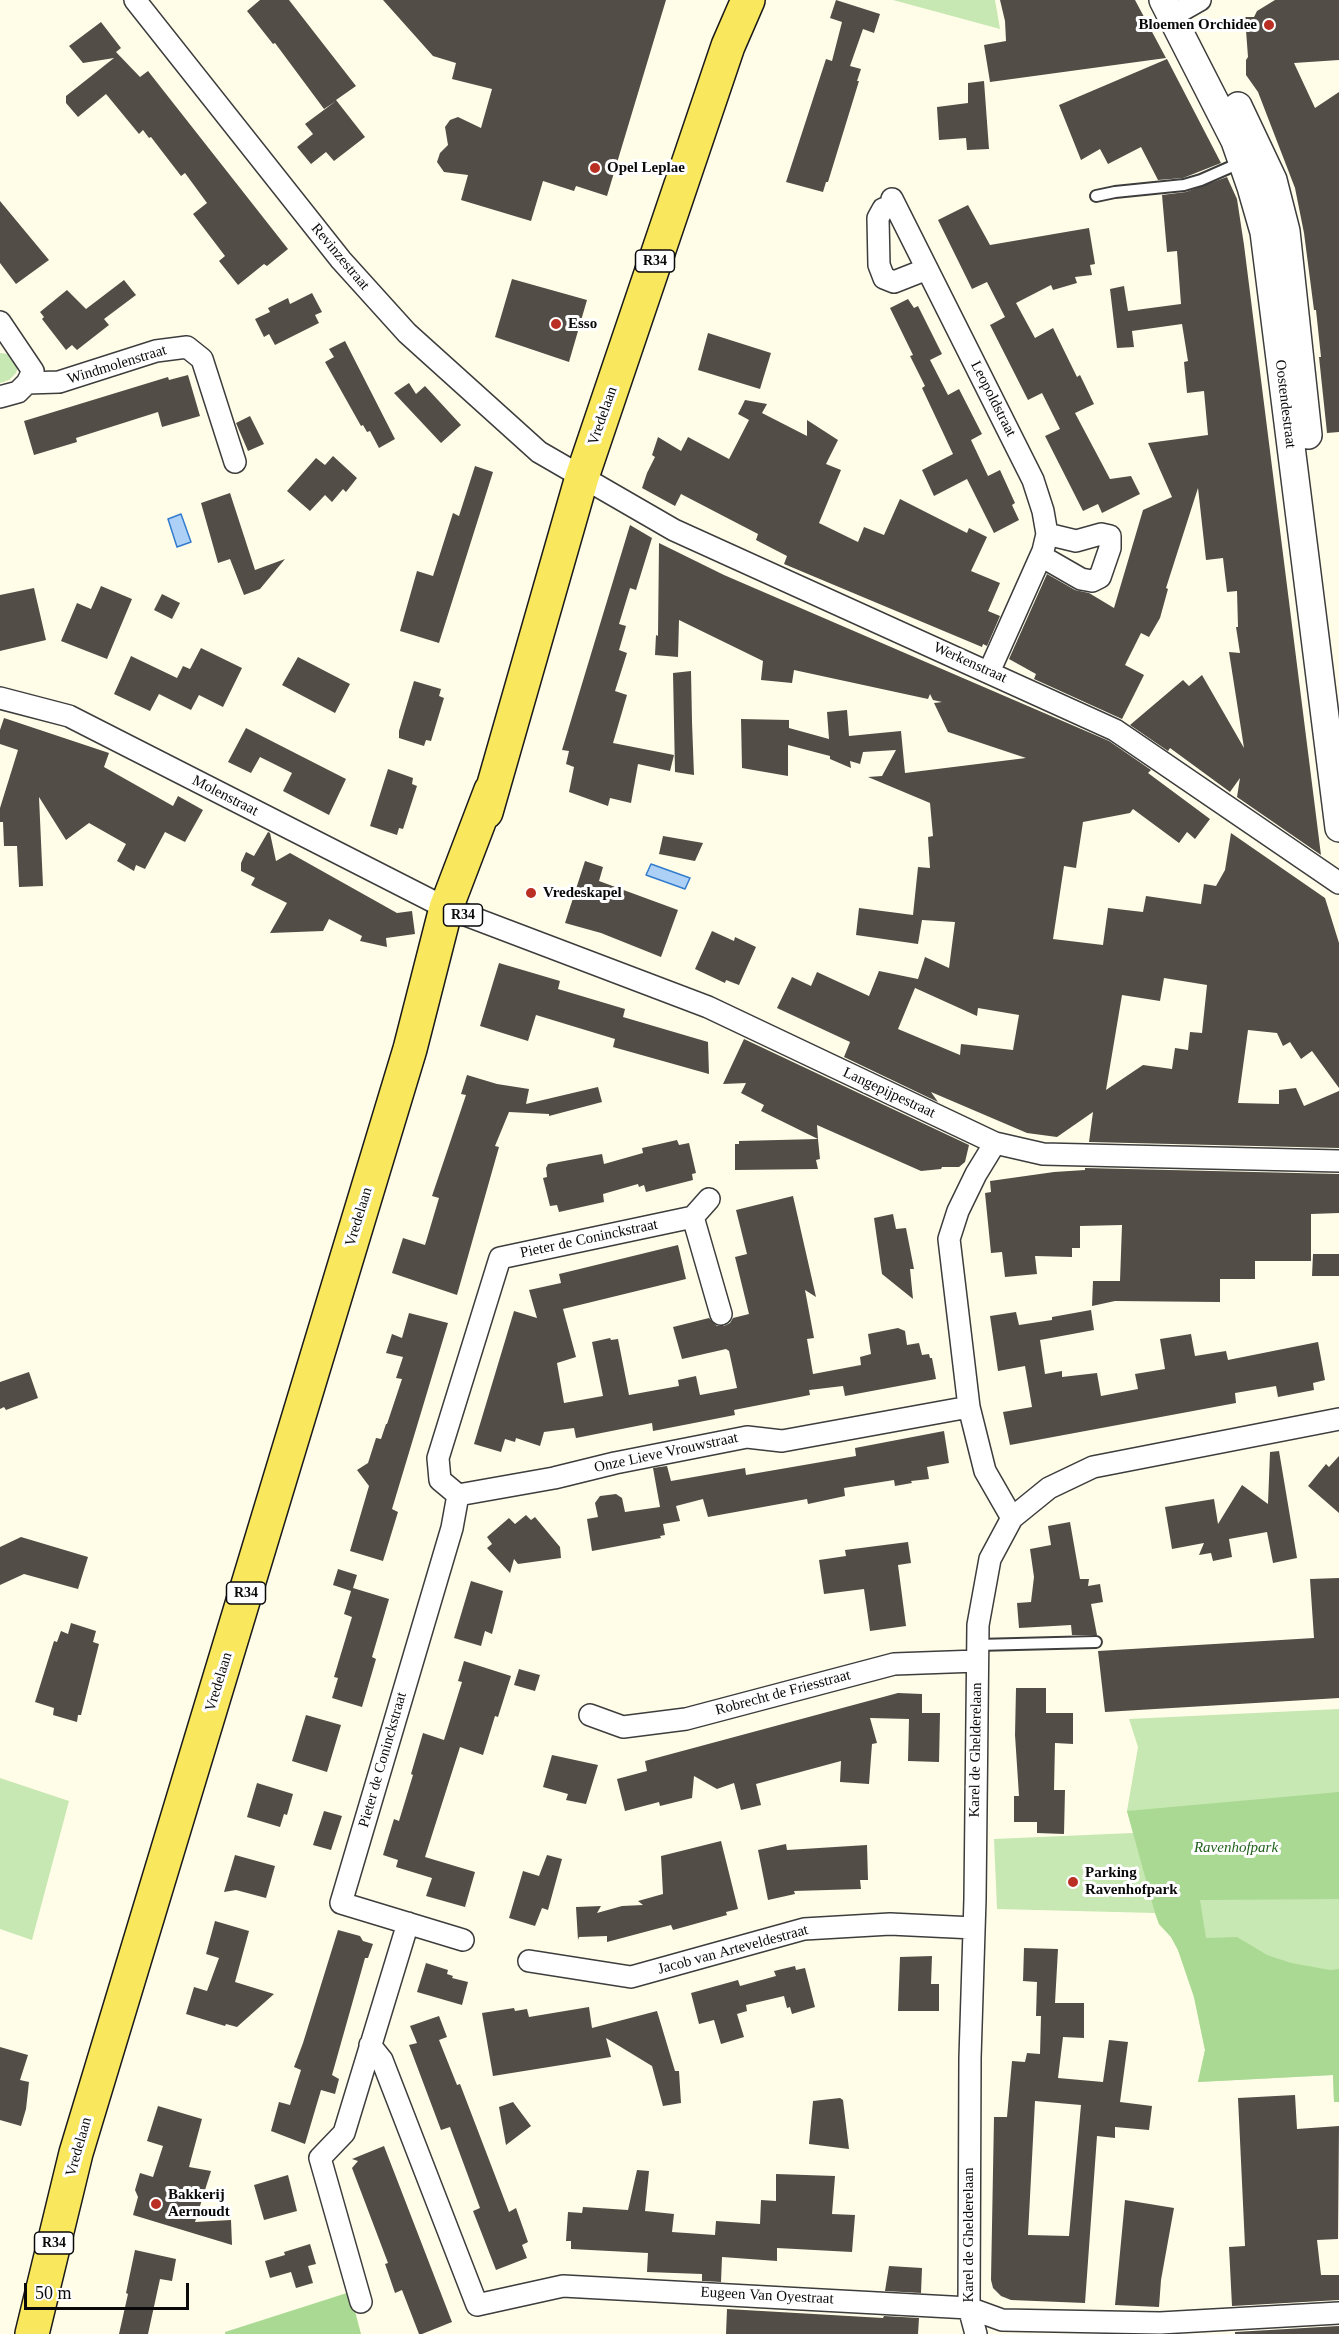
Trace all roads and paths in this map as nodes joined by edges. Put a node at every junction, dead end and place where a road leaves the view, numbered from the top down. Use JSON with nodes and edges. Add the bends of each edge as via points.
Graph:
{"nodes":[{"id":1,"x":135,"y":0,"type":"edge"},
{"id":2,"x":736,"y":0,"type":"edge"},
{"id":3,"x":748,"y":0,"type":"edge"},
{"id":4,"x":1181,"y":5,"type":"edge"},
{"id":5,"x":728,"y":46,"type":"junction"},
{"id":6,"x":1242,"y":161,"type":"junction"},
{"id":7,"x":1096,"y":196,"type":"dead end"},
{"id":8,"x":927,"y":269,"type":"junction"},
{"id":9,"x":0,"y":322,"type":"edge"},
{"id":10,"x":27,"y":383,"type":"junction"},
{"id":11,"x":0,"y":397,"type":"edge"},
{"id":12,"x":235,"y":462,"type":"dead end"},
{"id":13,"x":582,"y":477,"type":"junction"},
{"id":14,"x":1047,"y":534,"type":"junction"},
{"id":15,"x":1041,"y":556,"type":"junction"},
{"id":16,"x":989,"y":672,"type":"junction"},
{"id":17,"x":0,"y":698,"type":"edge"},
{"id":18,"x":1339,"y":792,"type":"edge"},
{"id":19,"x":1339,"y":828,"type":"edge"},
{"id":20,"x":1339,"y":883,"type":"edge"},
{"id":21,"x":455,"y":911,"type":"junction"},
{"id":22,"x":995,"y":1143,"type":"junction"},
{"id":23,"x":1339,"y":1161,"type":"edge"},
{"id":24,"x":709,"y":1199,"type":"dead end"},
{"id":25,"x":693,"y":1216,"type":"junction"},
{"id":26,"x":721,"y":1314,"type":"dead end"},
{"id":27,"x":969,"y":1407,"type":"junction"},
{"id":28,"x":1339,"y":1419,"type":"edge"},
{"id":29,"x":458,"y":1495,"type":"junction"},
{"id":30,"x":1012,"y":1518,"type":"junction"},
{"id":31,"x":1096,"y":1642,"type":"dead end"},
{"id":32,"x":977,"y":1653,"type":"junction"},
{"id":33,"x":590,"y":1715,"type":"dead end"},
{"id":34,"x":408,"y":1923,"type":"junction"},
{"id":35,"x":974,"y":1928,"type":"junction"},
{"id":36,"x":463,"y":1940,"type":"dead end"},
{"id":37,"x":529,"y":1961,"type":"dead end"},
{"id":38,"x":370,"y":2045,"type":"junction"},
{"id":39,"x":361,"y":2301,"type":"dead end"},
{"id":40,"x":969,"y":2308,"type":"junction"},
{"id":41,"x":1339,"y":2313,"type":"edge"},
{"id":42,"x":32,"y":2334,"type":"edge"},
{"id":43,"x":976,"y":2334,"type":"edge"}],
"edges":[{"from":1,"to":13,"type":"street","name":"Revinzestraat","via":[[341,260],[406,333],[539,452]]},
{"from":2,"to":5,"type":"main road","name":"Vredelaan","number":"R34"},
{"from":3,"to":5,"type":"main road","name":"Vredelaan","number":"R34"},
{"from":4,"to":6,"type":"street","name":"Oostendestraat"},
{"from":4,"to":18,"type":"street","name":"Oostendestraat","via":[[1273,180],[1286,231],[1317,523]]},
{"from":5,"to":13,"type":"main road","name":"Vredelaan","number":"R34"},
{"from":6,"to":7,"type":"lane","via":[[1184,185]]},
{"from":6,"to":19,"type":"street","name":"Oostendestraat","via":[[1264,232]]},
{"from":8,"to":8,"type":"street","name":"Leopoldstraat","via":[[893,202],[878,218],[879,264],[884,278],[894,282]]},
{"from":8,"to":14,"type":"street","name":"Leopoldstraat","via":[[1033,480]]},
{"from":9,"to":10,"type":"street","via":[[33,371]]},
{"from":10,"to":11,"type":"street","name":"Windmolenstraat","via":[[18,392]]},
{"from":10,"to":12,"type":"street","name":"Windmolenstraat","via":[[59,382],[156,351],[187,347],[202,359]]},
{"from":13,"to":16,"type":"street","name":"Werkenstraat","via":[[674,530]]},
{"from":13,"to":21,"type":"main road","name":"Vredelaan","number":"R34"},
{"from":14,"to":15,"type":"street","name":"Leopoldstraat"},
{"from":14,"to":15,"type":"street","via":[[1077,541],[1101,534],[1110,536],[1110,548],[1100,577],[1092,581],[1081,579]]},
{"from":15,"to":16,"type":"street","name":"Leopoldstraat"},
{"from":16,"to":20,"type":"street","name":"Werkenstraat","via":[[1115,730]]},
{"from":17,"to":21,"type":"street","name":"Molenstraat","via":[[69,716]]},
{"from":21,"to":22,"type":"street","name":"Langepijpestraat","via":[[708,1007]]},
{"from":21,"to":42,"type":"main road","name":"Vredelaan","number":"R34","via":[[414,1032],[76,2153]]},
{"from":22,"to":23,"type":"street","name":"Langepijpestraat","via":[[1043,1154]]},
{"from":22,"to":27,"type":"street","via":[[975,1174],[949,1239]]},
{"from":24,"to":25,"type":"street"},
{"from":25,"to":26,"type":"street"},
{"from":25,"to":29,"type":"street","name":"Pieter de Coninckstraat","via":[[500,1258],[438,1458],[440,1480]]},
{"from":27,"to":29,"type":"street","name":"Onze Lieve Vrouwstraat","via":[[783,1441],[747,1437]]},
{"from":27,"to":30,"type":"street","via":[[985,1471]]},
{"from":28,"to":30,"type":"street","name":"Karel de Ghelderelaan","via":[[1093,1467],[1048,1488]]},
{"from":29,"to":34,"type":"street","name":"Pieter de Coninckstraat","via":[[452,1528],[341,1903]]},
{"from":30,"to":32,"type":"street","name":"Karel de Ghelderelaan","via":[[990,1559]]},
{"from":31,"to":32,"type":"lane"},
{"from":32,"to":33,"type":"street","name":"Robrecht de Friesstraat","via":[[894,1664],[686,1719],[623,1727]]},
{"from":32,"to":35,"type":"street","name":"Karel de Ghelderelaan"},
{"from":34,"to":36,"type":"street","name":"Pieter de Coninckstraat"},
{"from":34,"to":38,"type":"street"},
{"from":35,"to":37,"type":"street","name":"Jacob van Arteveldestraat","via":[[890,1924],[804,1929],[631,1977]]},
{"from":35,"to":40,"type":"street","name":"Karel de Ghelderelaan"},
{"from":38,"to":39,"type":"street","via":[[344,2133],[320,2158]]},
{"from":38,"to":40,"type":"street","name":"Eugeen Van Oyestraat","via":[[382,2060],[477,2305],[563,2286]]},
{"from":40,"to":41,"type":"street","name":"Eugeen Van Oyestraat","via":[[1002,2320],[1160,2324]]},
{"from":40,"to":43,"type":"street","name":"Karel de Ghelderelaan"}]}
